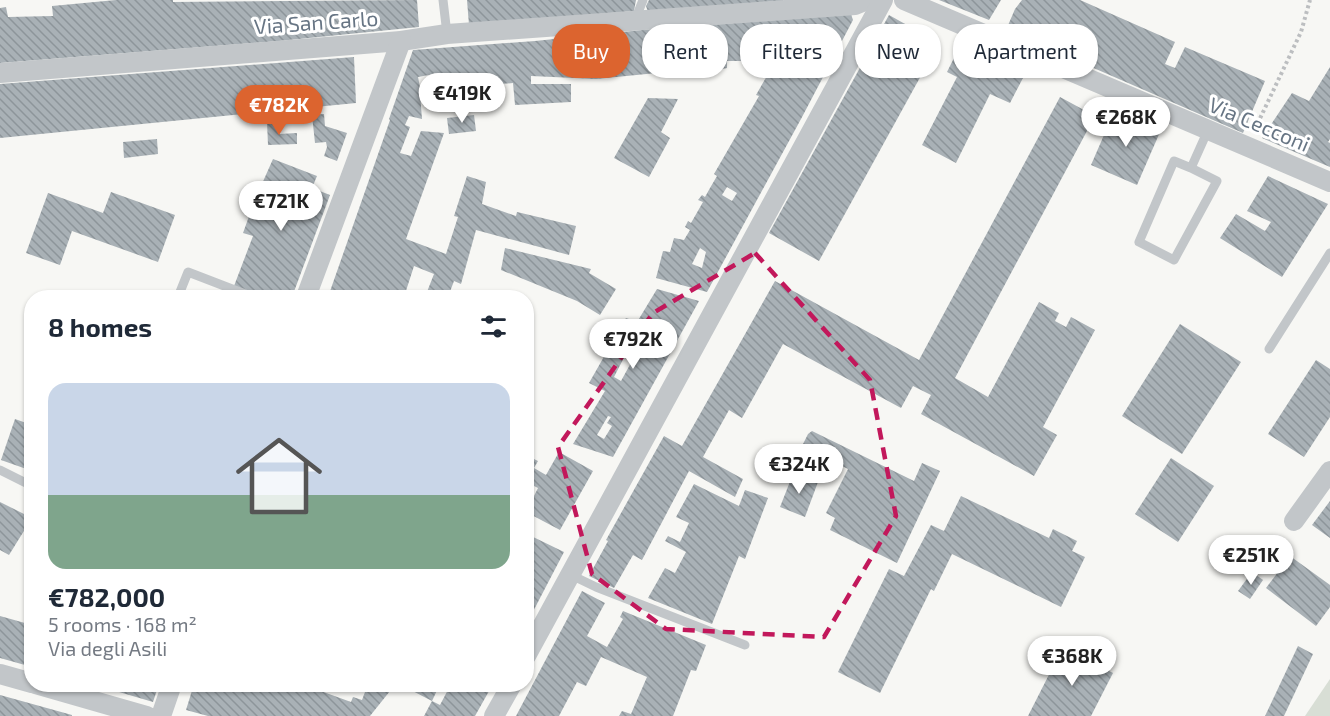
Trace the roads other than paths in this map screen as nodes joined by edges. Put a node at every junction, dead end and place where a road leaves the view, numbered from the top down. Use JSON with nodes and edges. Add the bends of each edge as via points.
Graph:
{"nodes":[{"id":1,"x":443,"y":0,"type":"edge"},
{"id":2,"x":643,"y":0,"type":"edge"},
{"id":3,"x":867,"y":0,"type":"edge"},
{"id":4,"x":883,"y":0,"type":"edge"},
{"id":5,"x":904,"y":0,"type":"edge"},
{"id":6,"x":635,"y":20,"type":"junction"},
{"id":7,"x":447,"y":34,"type":"junction"},
{"id":8,"x":401,"y":41,"type":"junction"},
{"id":9,"x":0,"y":73,"type":"edge"},
{"id":10,"x":1208,"y":129,"type":"junction"},
{"id":11,"x":1191,"y":168,"type":"junction"},
{"id":12,"x":1330,"y":182,"type":"edge"},
{"id":13,"x":1330,"y":253,"type":"edge"},
{"id":14,"x":181,"y":290,"type":"edge"},
{"id":15,"x":235,"y":290,"type":"edge"},
{"id":16,"x":309,"y":290,"type":"edge"},
{"id":17,"x":1269,"y":348,"type":"dead end"},
{"id":18,"x":0,"y":470,"type":"edge"},
{"id":19,"x":1330,"y":471,"type":"edge"},
{"id":20,"x":24,"y":482,"type":"edge"},
{"id":21,"x":1294,"y":521,"type":"dead end"},
{"id":22,"x":571,"y":575,"type":"junction"},
{"id":23,"x":534,"y":642,"type":"edge"},
{"id":24,"x":745,"y":645,"type":"dead end"},
{"id":25,"x":0,"y":674,"type":"edge"},
{"id":26,"x":24,"y":681,"type":"edge"},
{"id":27,"x":62,"y":692,"type":"edge"},
{"id":28,"x":170,"y":692,"type":"edge"},
{"id":29,"x":508,"y":692,"type":"edge"},
{"id":30,"x":147,"y":716,"type":"edge"},
{"id":31,"x":162,"y":716,"type":"edge"},
{"id":32,"x":494,"y":716,"type":"edge"}],
"edges":[{"from":1,"to":7,"type":"lane"},
{"from":2,"to":6,"type":"lane"},
{"from":3,"to":6,"type":"street","name":"Via San Carlo","via":[[855,5]]},
{"from":4,"to":22,"type":"street"},
{"from":5,"to":10,"type":"street","name":"Via Cecconi"},
{"from":6,"to":7,"type":"street","name":"Via San Carlo"},
{"from":7,"to":8,"type":"street","name":"Via San Carlo"},
{"from":8,"to":9,"type":"street","name":"Via San Carlo"},
{"from":8,"to":16,"type":"street"},
{"from":10,"to":11,"type":"lane"},
{"from":10,"to":12,"type":"street","name":"Via Cecconi"},
{"from":11,"to":11,"type":"lane","via":[[1174,161],[1139,242],[1174,260],[1217,181]]},
{"from":13,"to":17,"type":"lane"},
{"from":14,"to":15,"type":"lane","via":[[188,272]]},
{"from":18,"to":20,"type":"lane"},
{"from":19,"to":21,"type":"street"},
{"from":22,"to":23,"type":"street"},
{"from":22,"to":24,"type":"lane"},
{"from":25,"to":26,"type":"street"},
{"from":27,"to":30,"type":"street"},
{"from":28,"to":31,"type":"street"},
{"from":29,"to":32,"type":"street"}]}
